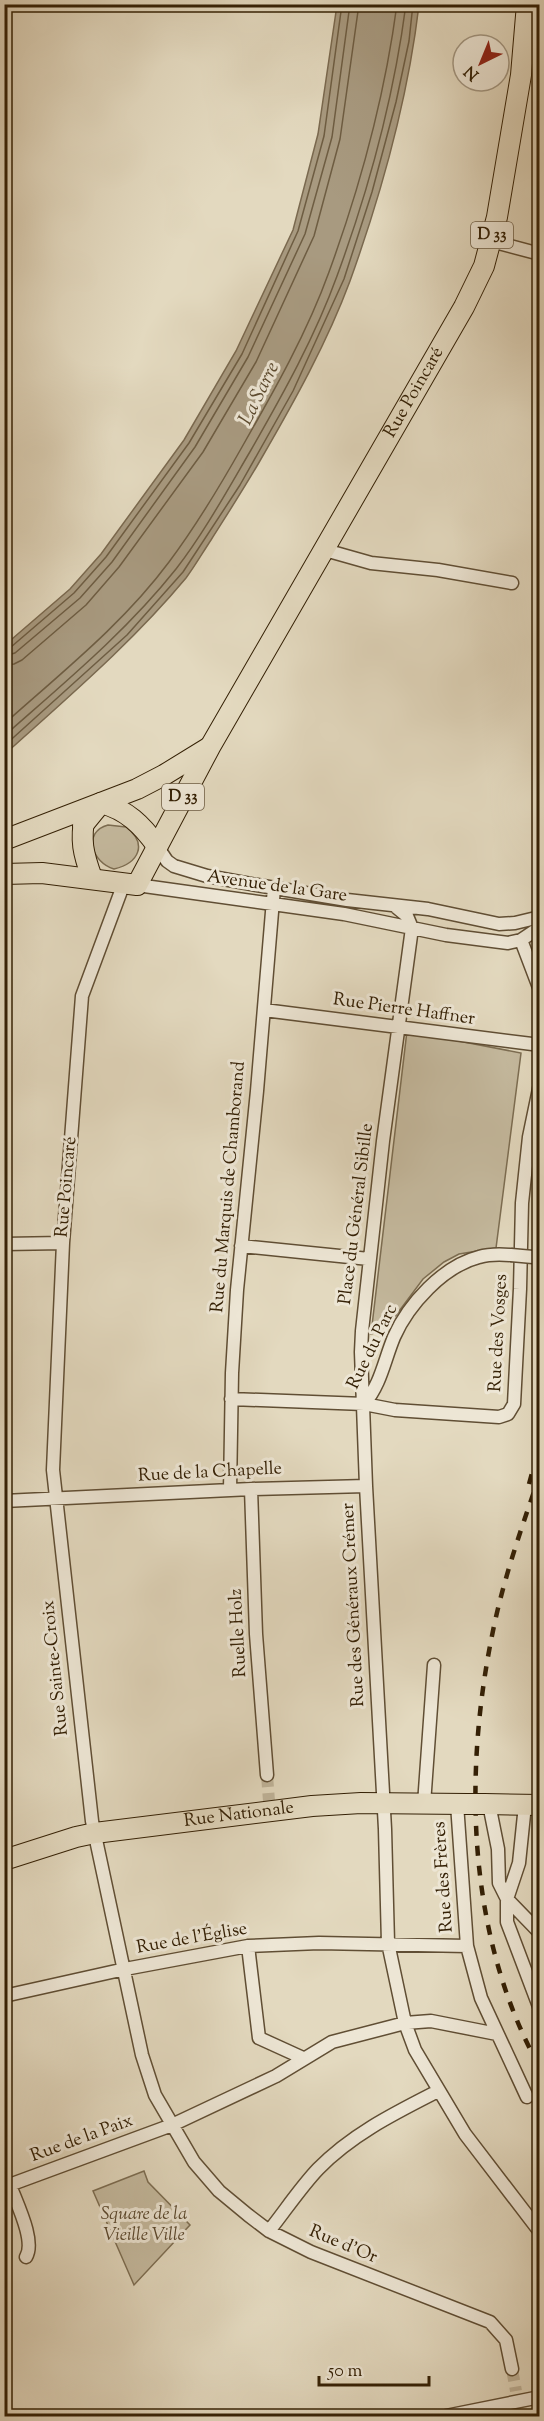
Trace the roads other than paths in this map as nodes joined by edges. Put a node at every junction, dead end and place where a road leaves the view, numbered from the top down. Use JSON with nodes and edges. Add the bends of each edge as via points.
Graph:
{"nodes":[{"id":1,"x":527,"y":4,"type":"edge"},
{"id":2,"x":491,"y":241,"type":"junction"},
{"id":3,"x":540,"y":254,"type":"edge"},
{"id":4,"x":325,"y":550,"type":"junction"},
{"id":5,"x":512,"y":583,"type":"dead end"},
{"id":6,"x":210,"y":747,"type":"junction"},
{"id":7,"x":97,"y":808,"type":"junction"},
{"id":8,"x":4,"y":840,"type":"edge"},
{"id":9,"x":157,"y":846,"type":"junction"},
{"id":10,"x":4,"y":874,"type":"edge"},
{"id":11,"x":92,"y":878,"type":"junction"},
{"id":12,"x":130,"y":884,"type":"junction"},
{"id":13,"x":274,"y":888,"type":"junction"},
{"id":14,"x":272,"y":905,"type":"junction"},
{"id":15,"x":396,"y":906,"type":"junction"},
{"id":16,"x":540,"y":917,"type":"edge"},
{"id":17,"x":540,"y":924,"type":"edge"},
{"id":18,"x":412,"y":928,"type":"junction"},
{"id":19,"x":521,"y":940,"type":"junction"},
{"id":20,"x":540,"y":990,"type":"edge"},
{"id":21,"x":264,"y":1010,"type":"junction"},
{"id":22,"x":399,"y":1028,"type":"junction"},
{"id":23,"x":540,"y":1046,"type":"edge"},
{"id":24,"x":540,"y":1084,"type":"edge"},
{"id":25,"x":63,"y":1242,"type":"junction"},
{"id":26,"x":4,"y":1244,"type":"edge"},
{"id":27,"x":240,"y":1246,"type":"junction"},
{"id":28,"x":540,"y":1258,"type":"edge"},
{"id":29,"x":369,"y":1259,"type":"junction"},
{"id":30,"x":231,"y":1399,"type":"junction"},
{"id":31,"x":364,"y":1404,"type":"junction"},
{"id":32,"x":366,"y":1486,"type":"junction"},
{"id":33,"x":251,"y":1489,"type":"junction"},
{"id":34,"x":230,"y":1490,"type":"junction"},
{"id":35,"x":55,"y":1499,"type":"junction"},
{"id":36,"x":4,"y":1501,"type":"edge"},
{"id":37,"x":434,"y":1665,"type":"dead end"},
{"id":38,"x":267,"y":1775,"type":"tunnel mouth"},
{"id":39,"x":384,"y":1804,"type":"junction"},
{"id":40,"x":424,"y":1804,"type":"junction"},
{"id":41,"x":474,"y":1804,"type":"junction"},
{"id":42,"x":532,"y":1805,"type":"edge"},
{"id":43,"x":95,"y":1833,"type":"junction"},
{"id":44,"x":4,"y":1860,"type":"edge"},
{"id":45,"x":507,"y":1899,"type":"junction"},
{"id":46,"x":540,"y":1933,"type":"edge"},
{"id":47,"x":388,"y":1943,"type":"junction"},
{"id":48,"x":248,"y":1946,"type":"junction"},
{"id":49,"x":467,"y":1946,"type":"junction"},
{"id":50,"x":125,"y":1969,"type":"junction"},
{"id":51,"x":4,"y":1996,"type":"edge"},
{"id":52,"x":540,"y":2009,"type":"edge"},
{"id":53,"x":405,"y":2023,"type":"junction"},
{"id":54,"x":497,"y":2034,"type":"junction"},
{"id":55,"x":303,"y":2058,"type":"junction"},
{"id":56,"x":438,"y":2091,"type":"junction"},
{"id":57,"x":527,"y":2097,"type":"dead end"},
{"id":58,"x":172,"y":2125,"type":"junction"},
{"id":59,"x":7,"y":2186,"type":"edge"},
{"id":60,"x":269,"y":2231,"type":"junction"},
{"id":61,"x":540,"y":2232,"type":"edge"},
{"id":62,"x":26,"y":2257,"type":"dead end"},
{"id":63,"x":512,"y":2369,"type":"tunnel mouth"},
{"id":64,"x":540,"y":2397,"type":"edge"},
{"id":65,"x":446,"y":2416,"type":"edge"}],
"edges":[{"from":1,"to":2,"type":"main road","name":"Rue Poincaré","number":"D 33","via":[[520,83]]},
{"from":2,"to":3,"type":"street"},
{"from":2,"to":4,"type":"main road","name":"Rue Poincaré","number":"D 33","via":[[464,307]]},
{"from":4,"to":5,"type":"street","via":[[371,563]]},
{"from":4,"to":6,"type":"main road","name":"Rue Poincaré","number":"D 33"},
{"from":6,"to":7,"type":"main road","name":"Rue Poincaré","number":"D 33"},
{"from":6,"to":9,"type":"main road","name":"Rue Poincaré","number":"D 33"},
{"from":7,"to":8,"type":"main road","number":"D 33"},
{"from":7,"to":9,"type":"main road","via":[[128,815]]},
{"from":7,"to":11,"type":"main road","via":[[82,848]]},
{"from":9,"to":12,"type":"main road","number":"D 33"},
{"from":9,"to":13,"type":"street","name":"Avenue de la Gare","via":[[174,866]]},
{"from":10,"to":11,"type":"main road"},
{"from":11,"to":12,"type":"main road"},
{"from":12,"to":14,"type":"street","name":"Avenue de la Gare"},
{"from":12,"to":25,"type":"street","name":"Rue Poincaré","via":[[82,996]]},
{"from":13,"to":14,"type":"street","name":"Rue du Marquis de Chamborand"},
{"from":13,"to":15,"type":"street","name":"Avenue de la Gare"},
{"from":14,"to":18,"type":"street","name":"Avenue de la Gare"},
{"from":14,"to":21,"type":"street","name":"Rue du Marquis de Chamborand"},
{"from":15,"to":16,"type":"street","name":"Avenue de la Gare","via":[[499,924]]},
{"from":15,"to":18,"type":"street","via":[[407,916]]},
{"from":17,"to":19,"type":"street"},
{"from":18,"to":19,"type":"street","name":"Avenue de la Gare","via":[[508,943]]},
{"from":18,"to":22,"type":"street","name":"Place du Général Sibille"},
{"from":19,"to":20,"type":"street"},
{"from":21,"to":22,"type":"street","name":"Rue Pierre Haffner"},
{"from":21,"to":27,"type":"street","name":"Rue du Marquis de Chamborand"},
{"from":22,"to":23,"type":"street","name":"Rue Pierre Haffner"},
{"from":22,"to":29,"type":"street","name":"Place du Général Sibille"},
{"from":24,"to":31,"type":"street","name":"Rue des Vosges","via":[[522,1203],[514,1404],[508,1414],[499,1417],[395,1410]]},
{"from":25,"to":26,"type":"street"},
{"from":25,"to":35,"type":"street","name":"Rue Poincaré"},
{"from":27,"to":29,"type":"street"},
{"from":27,"to":30,"type":"street","name":"Rue du Marquis de Chamborand"},
{"from":28,"to":31,"type":"street","name":"Rue du Parc","bridge":true,"via":[[492,1254],[476,1257],[449,1272],[423,1294],[400,1325],[379,1382]]},
{"from":29,"to":31,"type":"street","name":"Place du Général Sibille","via":[[362,1331]]},
{"from":30,"to":31,"type":"street","name":"Rue des Vosges"},
{"from":30,"to":34,"type":"street","name":"Rue du Marquis de Chamborand"},
{"from":31,"to":32,"type":"street","name":"Rue des Généraux Crémer"},
{"from":32,"to":33,"type":"street","name":"Rue de la Chapelle"},
{"from":32,"to":39,"type":"street","name":"Rue des Généraux Crémer"},
{"from":33,"to":34,"type":"street","name":"Rue de la Chapelle"},
{"from":33,"to":38,"type":"street","name":"Ruelle Holz","via":[[256,1634]]},
{"from":34,"to":35,"type":"street","name":"Rue de la Chapelle"},
{"from":35,"to":36,"type":"street","name":"Rue de la Chapelle"},
{"from":35,"to":43,"type":"street","name":"Rue Sainte-Croix"},
{"from":37,"to":40,"type":"street"},
{"from":39,"to":40,"type":"main road","name":"Rue Nationale"},
{"from":39,"to":43,"type":"main road","name":"Rue Nationale","via":[[269,1806]]},
{"from":39,"to":47,"type":"street","name":"Rue des Généraux Crémer"},
{"from":40,"to":41,"type":"main road","name":"Rue Nationale"},
{"from":41,"to":42,"type":"main road","name":"Rue Nationale"},
{"from":41,"to":45,"type":"street","via":[[498,1849],[499,1883]]},
{"from":41,"to":49,"type":"street","name":"Rue des Frères"},
{"from":42,"to":45,"type":"street"},
{"from":43,"to":44,"type":"main road","name":"Rue Nationale"},
{"from":43,"to":50,"type":"street","name":"Rue Sainte-Croix"},
{"from":45,"to":46,"type":"street"},
{"from":45,"to":52,"type":"street","via":[[507,1922]]},
{"from":47,"to":48,"type":"street","name":"Rue de l'Église"},
{"from":47,"to":49,"type":"street","name":"Rue des Frères"},
{"from":47,"to":53,"type":"street","name":"Rue des Généraux Crémer"},
{"from":48,"to":50,"type":"street","name":"Rue de l'Église"},
{"from":48,"to":55,"type":"street","via":[[259,2038]]},
{"from":49,"to":54,"type":"street","name":"Rue des Frères","via":[[481,1998]]},
{"from":50,"to":51,"type":"street","name":"Rue de l'Église"},
{"from":50,"to":58,"type":"street","name":"Rue d'Or","via":[[142,2055],[155,2095]]},
{"from":53,"to":54,"type":"street","name":"Rue de la Paix","via":[[431,2021]]},
{"from":53,"to":55,"type":"street","name":"Rue de la Paix","via":[[332,2042]]},
{"from":53,"to":56,"type":"street","name":"Rue des Généraux Crémer"},
{"from":54,"to":57,"type":"street","name":"Rue des Frères"},
{"from":55,"to":58,"type":"street","name":"Rue de la Paix","via":[[276,2076]]},
{"from":56,"to":60,"type":"street","via":[[373,2125],[342,2149],[318,2169]]},
{"from":56,"to":61,"type":"street","name":"Rue des Généraux Crémer","via":[[490,2169]]},
{"from":58,"to":59,"type":"street","name":"Rue de la Paix"},
{"from":58,"to":60,"type":"street","name":"Rue d'Or","via":[[194,2162],[219,2192]]},
{"from":59,"to":62,"type":"street","via":[[29,2238]]},
{"from":60,"to":63,"type":"street","name":"Rue d'Or","via":[[358,2272],[490,2322],[506,2340]]},
{"from":64,"to":65,"type":"street","via":[[518,2397]]}]}
